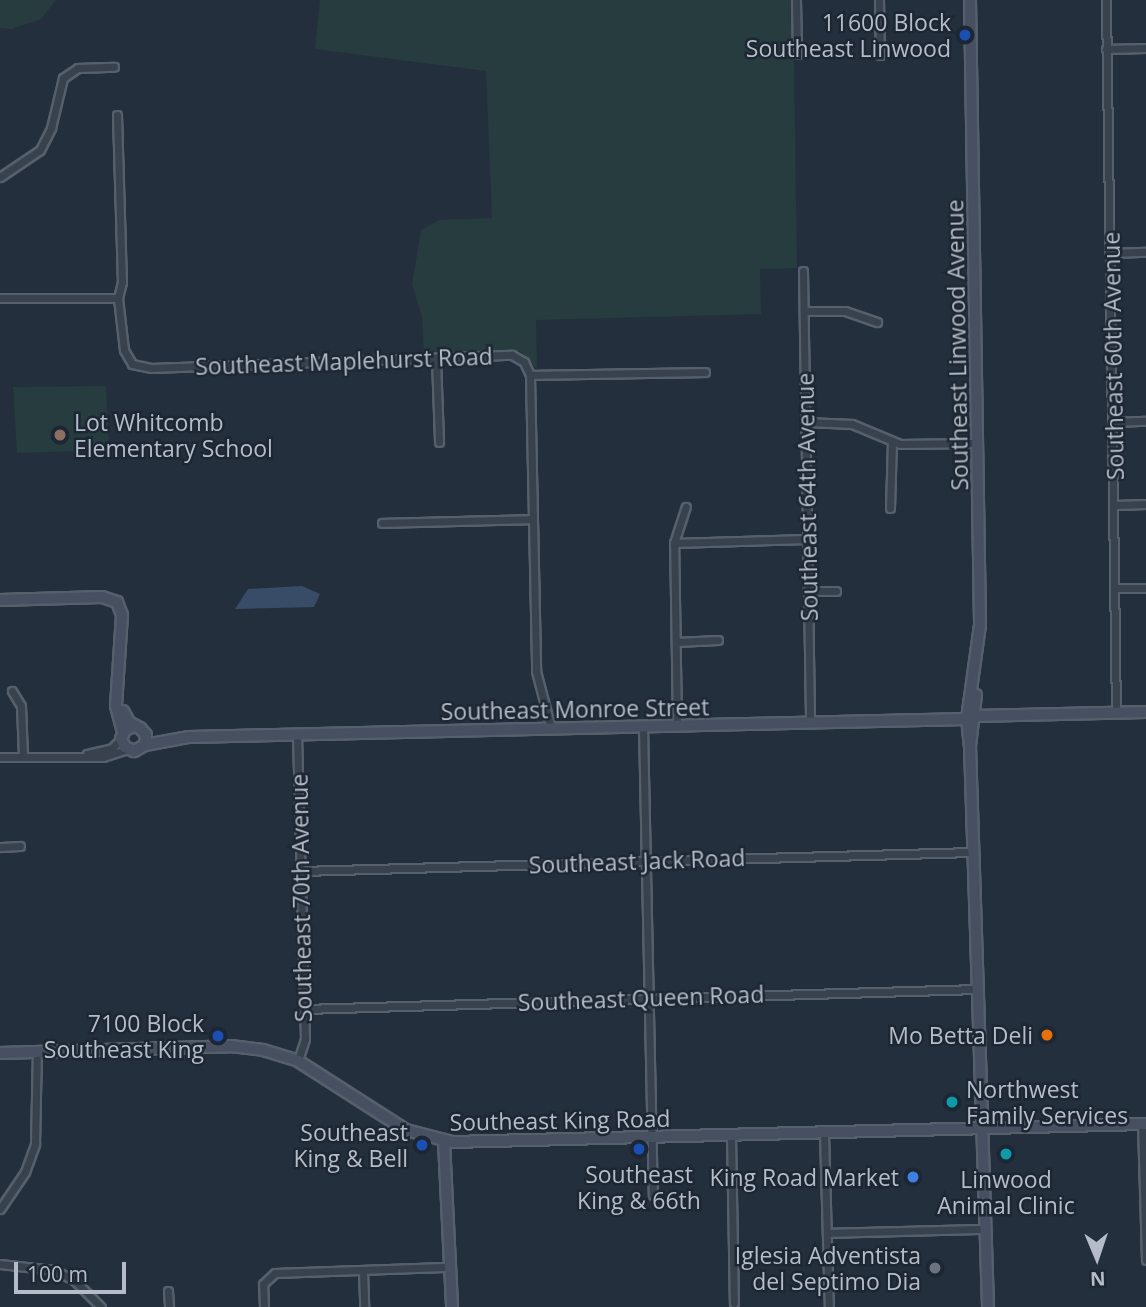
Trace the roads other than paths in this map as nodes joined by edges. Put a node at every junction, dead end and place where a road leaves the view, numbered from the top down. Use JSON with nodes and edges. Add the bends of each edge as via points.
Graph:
{"nodes":[{"id":1,"x":796,"y":0,"type":"edge"},
{"id":2,"x":878,"y":0,"type":"edge"},
{"id":3,"x":970,"y":0,"type":"edge"},
{"id":4,"x":1105,"y":0,"type":"edge"},
{"id":5,"x":1146,"y":48,"type":"edge"},
{"id":6,"x":1107,"y":49,"type":"junction"},
{"id":7,"x":797,"y":54,"type":"dead end"},
{"id":8,"x":880,"y":55,"type":"dead end"},
{"id":9,"x":114,"y":67,"type":"dead end"},
{"id":10,"x":117,"y":115,"type":"dead end"},
{"id":11,"x":0,"y":177,"type":"edge"},
{"id":12,"x":1146,"y":252,"type":"edge"},
{"id":13,"x":1111,"y":253,"type":"junction"},
{"id":14,"x":803,"y":271,"type":"dead end"},
{"id":15,"x":0,"y":298,"type":"edge"},
{"id":16,"x":118,"y":298,"type":"junction"},
{"id":17,"x":804,"y":311,"type":"junction"},
{"id":18,"x":877,"y":322,"type":"dead end"},
{"id":19,"x":436,"y":359,"type":"junction"},
{"id":20,"x":705,"y":372,"type":"dead end"},
{"id":21,"x":530,"y":375,"type":"junction"},
{"id":22,"x":1146,"y":421,"type":"edge"},
{"id":23,"x":806,"y":422,"type":"junction"},
{"id":24,"x":1113,"y":422,"type":"junction"},
{"id":25,"x":439,"y":442,"type":"dead end"},
{"id":26,"x":892,"y":442,"type":"junction"},
{"id":27,"x":978,"y":443,"type":"junction"},
{"id":28,"x":1146,"y":504,"type":"edge"},
{"id":29,"x":1116,"y":505,"type":"junction"},
{"id":30,"x":686,"y":507,"type":"dead end"},
{"id":31,"x":890,"y":508,"type":"dead end"},
{"id":32,"x":533,"y":519,"type":"junction"},
{"id":33,"x":382,"y":523,"type":"dead end"},
{"id":34,"x":806,"y":539,"type":"junction"},
{"id":35,"x":674,"y":543,"type":"junction"},
{"id":36,"x":1118,"y":588,"type":"junction"},
{"id":37,"x":1146,"y":588,"type":"edge"},
{"id":38,"x":807,"y":591,"type":"junction"},
{"id":39,"x":836,"y":591,"type":"dead end"},
{"id":40,"x":0,"y":600,"type":"edge"},
{"id":41,"x":718,"y":640,"type":"dead end"},
{"id":42,"x":676,"y":642,"type":"junction"},
{"id":43,"x":119,"y":683,"type":"junction"},
{"id":44,"x":12,"y":691,"type":"dead end"},
{"id":45,"x":1116,"y":712,"type":"junction"},
{"id":46,"x":1146,"y":712,"type":"edge"},
{"id":47,"x":971,"y":717,"type":"junction"},
{"id":48,"x":810,"y":722,"type":"junction"},
{"id":49,"x":677,"y":725,"type":"junction"},
{"id":50,"x":134,"y":726,"type":"junction"},
{"id":51,"x":643,"y":726,"type":"junction"},
{"id":52,"x":551,"y":728,"type":"junction"},
{"id":53,"x":145,"y":732,"type":"junction"},
{"id":54,"x":297,"y":734,"type":"junction"},
{"id":55,"x":122,"y":735,"type":"junction"},
{"id":56,"x":184,"y":737,"type":"junction"},
{"id":57,"x":145,"y":745,"type":"junction"},
{"id":58,"x":128,"y":749,"type":"junction"},
{"id":59,"x":86,"y":755,"type":"junction"},
{"id":60,"x":23,"y":756,"type":"junction"},
{"id":61,"x":0,"y":757,"type":"edge"},
{"id":62,"x":20,"y":846,"type":"dead end"},
{"id":63,"x":0,"y":847,"type":"edge"},
{"id":64,"x":972,"y":852,"type":"junction"},
{"id":65,"x":648,"y":861,"type":"junction"},
{"id":66,"x":301,"y":870,"type":"junction"},
{"id":67,"x":978,"y":989,"type":"junction"},
{"id":68,"x":650,"y":998,"type":"junction"},
{"id":69,"x":304,"y":1009,"type":"junction"},
{"id":70,"x":37,"y":1051,"type":"junction"},
{"id":71,"x":0,"y":1053,"type":"edge"},
{"id":72,"x":298,"y":1061,"type":"junction"},
{"id":73,"x":1144,"y":1124,"type":"edge"},
{"id":74,"x":981,"y":1129,"type":"junction"},
{"id":75,"x":824,"y":1133,"type":"junction"},
{"id":76,"x":731,"y":1136,"type":"junction"},
{"id":77,"x":653,"y":1138,"type":"junction"},
{"id":78,"x":444,"y":1142,"type":"junction"},
{"id":79,"x":653,"y":1195,"type":"dead end"},
{"id":80,"x":0,"y":1209,"type":"edge"},
{"id":81,"x":985,"y":1229,"type":"junction"},
{"id":82,"x":827,"y":1233,"type":"junction"},
{"id":83,"x":1146,"y":1260,"type":"edge"},
{"id":84,"x":0,"y":1264,"type":"edge"},
{"id":85,"x":451,"y":1267,"type":"junction"},
{"id":86,"x":363,"y":1270,"type":"junction"},
{"id":87,"x":168,"y":1291,"type":"dead end"},
{"id":88,"x":734,"y":1303,"type":"dead end"},
{"id":89,"x":102,"y":1307,"type":"edge"},
{"id":90,"x":169,"y":1307,"type":"edge"},
{"id":91,"x":264,"y":1307,"type":"edge"},
{"id":92,"x":364,"y":1307,"type":"edge"},
{"id":93,"x":452,"y":1307,"type":"edge"},
{"id":94,"x":829,"y":1307,"type":"edge"},
{"id":95,"x":988,"y":1307,"type":"edge"}],
"edges":[{"from":1,"to":7,"type":"street"},
{"from":2,"to":8,"type":"street"},
{"from":3,"to":27,"type":"main road","name":"Southeast Linwood Avenue"},
{"from":4,"to":6,"type":"street","name":"Southeast 60th Avenue"},
{"from":5,"to":6,"type":"street"},
{"from":6,"to":13,"type":"street","name":"Southeast 60th Avenue"},
{"from":9,"to":11,"type":"street","via":[[78,68],[63,78],[51,128],[40,150]]},
{"from":10,"to":16,"type":"street","via":[[122,282]]},
{"from":12,"to":13,"type":"street"},
{"from":13,"to":24,"type":"street","name":"Southeast 60th Avenue"},
{"from":14,"to":17,"type":"street","name":"Southeast 64th Avenue"},
{"from":15,"to":16,"type":"street"},
{"from":16,"to":19,"type":"street","name":"Southeast Maplehurst Road","via":[[129,361],[145,369]]},
{"from":17,"to":18,"type":"street","via":[[845,311]]},
{"from":17,"to":23,"type":"street","name":"Southeast 64th Avenue"},
{"from":19,"to":21,"type":"street","name":"Southeast Maplehurst Road","via":[[512,355],[524,362]]},
{"from":19,"to":25,"type":"street"},
{"from":20,"to":21,"type":"street"},
{"from":21,"to":32,"type":"street"},
{"from":22,"to":24,"type":"street"},
{"from":23,"to":26,"type":"street","via":[[852,425]]},
{"from":23,"to":34,"type":"street","name":"Southeast 64th Avenue"},
{"from":24,"to":29,"type":"street","name":"Southeast 60th Avenue"},
{"from":26,"to":27,"type":"street"},
{"from":26,"to":31,"type":"street"},
{"from":27,"to":47,"type":"main road","name":"Southeast Linwood Avenue","via":[[980,649]]},
{"from":28,"to":29,"type":"street"},
{"from":29,"to":36,"type":"street","name":"Southeast 60th Avenue"},
{"from":30,"to":35,"type":"street"},
{"from":32,"to":33,"type":"street"},
{"from":32,"to":52,"type":"street","via":[[536,679]]},
{"from":34,"to":35,"type":"street"},
{"from":34,"to":38,"type":"street","name":"Southeast 64th Avenue"},
{"from":35,"to":42,"type":"street"},
{"from":36,"to":37,"type":"street"},
{"from":36,"to":45,"type":"street","name":"Southeast 60th Avenue"},
{"from":38,"to":39,"type":"street"},
{"from":38,"to":48,"type":"street","name":"Southeast 64th Avenue"},
{"from":40,"to":43,"type":"main road","via":[[106,597],[117,602],[122,615]]},
{"from":41,"to":42,"type":"street"},
{"from":42,"to":49,"type":"street"},
{"from":43,"to":50,"type":"main road","via":[[124,713]]},
{"from":43,"to":55,"type":"main road","via":[[116,706]]},
{"from":44,"to":60,"type":"street","via":[[21,705]]},
{"from":45,"to":46,"type":"main road","name":"Southeast Monroe Street"},
{"from":45,"to":47,"type":"main road","name":"Southeast Monroe Street"},
{"from":47,"to":48,"type":"main road","name":"Southeast Monroe Street"},
{"from":47,"to":64,"type":"main road","name":"Southeast Linwood Avenue"},
{"from":48,"to":49,"type":"main road","name":"Southeast Monroe Street"},
{"from":49,"to":51,"type":"main road","name":"Southeast Monroe Street"},
{"from":50,"to":53,"type":"main road"},
{"from":50,"to":55,"type":"main road"},
{"from":51,"to":52,"type":"main road","name":"Southeast Monroe Street"},
{"from":51,"to":65,"type":"street"},
{"from":52,"to":54,"type":"main road","name":"Southeast Monroe Street"},
{"from":53,"to":56,"type":"main road","name":"Southeast Monroe Street"},
{"from":53,"to":57,"type":"main road"},
{"from":54,"to":56,"type":"main road","name":"Southeast Monroe Street"},
{"from":54,"to":66,"type":"street","name":"Southeast 70th Avenue"},
{"from":55,"to":58,"type":"main road"},
{"from":55,"to":59,"type":"street","via":[[112,748]]},
{"from":56,"to":57,"type":"main road","name":"Southeast Monroe Street"},
{"from":57,"to":58,"type":"main road","via":[[137,751]]},
{"from":58,"to":59,"type":"street","via":[[103,757]]},
{"from":59,"to":60,"type":"street"},
{"from":60,"to":61,"type":"street"},
{"from":62,"to":63,"type":"street"},
{"from":64,"to":65,"type":"street","name":"Southeast Jack Road"},
{"from":64,"to":67,"type":"main road","name":"Southeast Linwood Avenue"},
{"from":65,"to":66,"type":"street","name":"Southeast Jack Road"},
{"from":65,"to":68,"type":"street"},
{"from":66,"to":69,"type":"street","name":"Southeast 70th Avenue"},
{"from":67,"to":68,"type":"street","name":"Southeast Queen Road"},
{"from":67,"to":74,"type":"main road","name":"Southeast Linwood Avenue"},
{"from":68,"to":69,"type":"street","name":"Southeast Queen Road"},
{"from":68,"to":77,"type":"street"},
{"from":69,"to":72,"type":"street","name":"Southeast 70th Avenue","via":[[304,1045]]},
{"from":70,"to":71,"type":"main road","name":"Southeast King Road"},
{"from":70,"to":72,"type":"main road","name":"Southeast King Road","via":[[231,1046]]},
{"from":70,"to":80,"type":"street","via":[[35,1144],[25,1172]]},
{"from":72,"to":78,"type":"main road","name":"Southeast King Road","via":[[391,1123]]},
{"from":73,"to":74,"type":"main road","name":"Southeast King Road"},
{"from":73,"to":83,"type":"street"},
{"from":74,"to":75,"type":"main road","name":"Southeast King Road"},
{"from":74,"to":81,"type":"main road","name":"Southeast Linwood Avenue"},
{"from":75,"to":76,"type":"main road","name":"Southeast King Road"},
{"from":75,"to":82,"type":"street"},
{"from":76,"to":77,"type":"main road","name":"Southeast King Road"},
{"from":76,"to":88,"type":"street"},
{"from":77,"to":78,"type":"main road","name":"Southeast King Road"},
{"from":77,"to":79,"type":"street"},
{"from":78,"to":85,"type":"main road"},
{"from":81,"to":82,"type":"street"},
{"from":81,"to":95,"type":"main road","name":"Southeast Linwood Avenue"},
{"from":82,"to":94,"type":"street"},
{"from":84,"to":89,"type":"street","via":[[54,1270],[75,1280]]},
{"from":85,"to":86,"type":"street"},
{"from":85,"to":93,"type":"main road"},
{"from":86,"to":91,"type":"street","via":[[275,1273],[263,1284]]},
{"from":86,"to":92,"type":"street"},
{"from":87,"to":90,"type":"street"}]}
